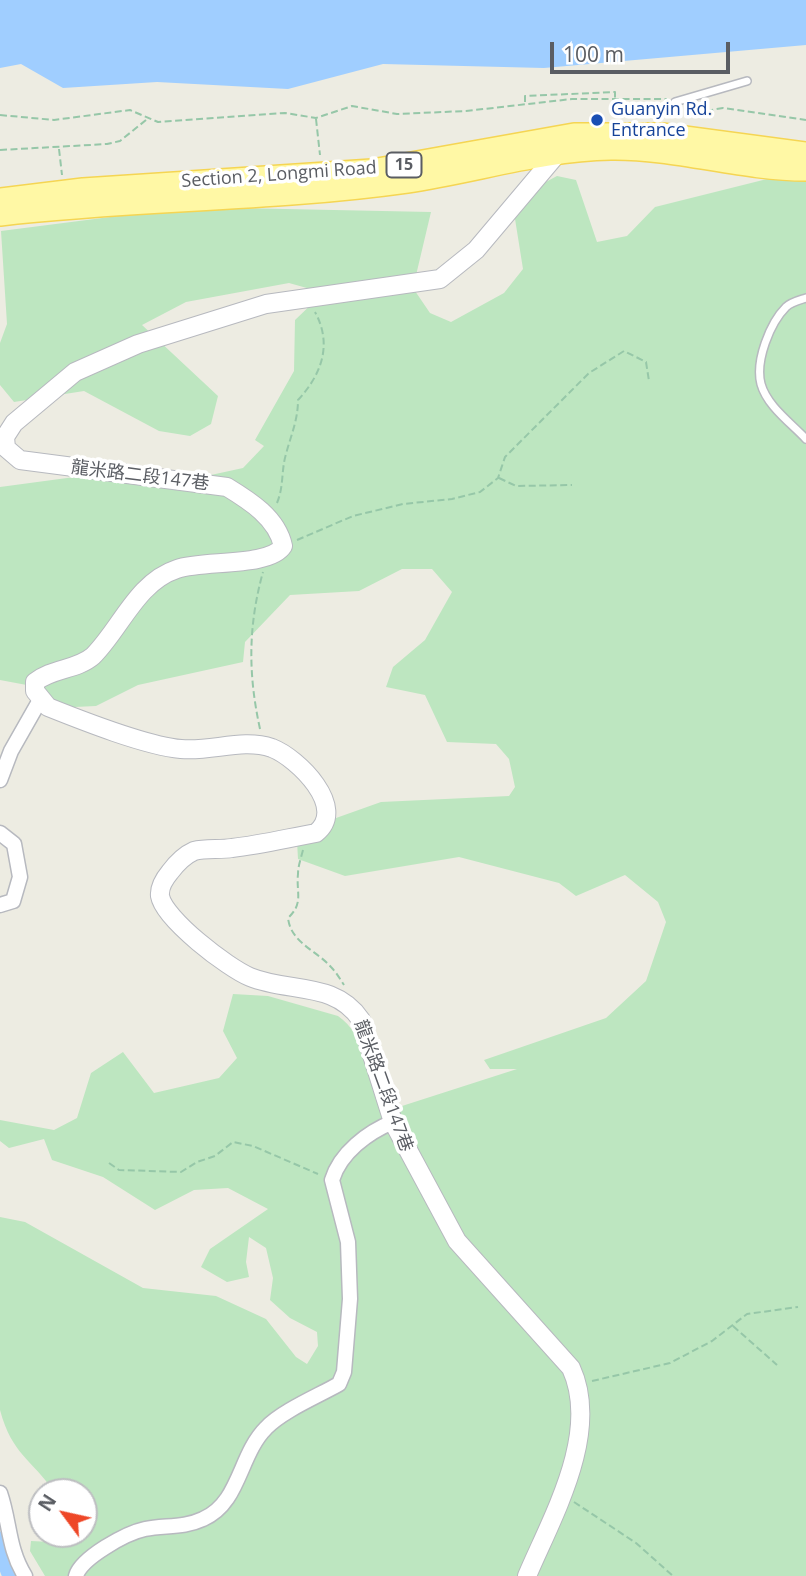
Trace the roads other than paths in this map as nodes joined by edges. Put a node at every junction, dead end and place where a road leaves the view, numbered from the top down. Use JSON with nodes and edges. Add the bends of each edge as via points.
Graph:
{"nodes":[{"id":1,"x":747,"y":81,"type":"dead end"},
{"id":2,"x":671,"y":100,"type":"road end"},
{"id":3,"x":556,"y":146,"type":"junction"},
{"id":4,"x":806,"y":153,"type":"edge"},
{"id":5,"x":806,"y":170,"type":"edge"},
{"id":6,"x":0,"y":199,"type":"edge"},
{"id":7,"x":0,"y":215,"type":"edge"},
{"id":8,"x":806,"y":298,"type":"edge"},
{"id":9,"x":806,"y":439,"type":"edge"},
{"id":10,"x":3,"y":448,"type":"edge"},
{"id":11,"x":40,"y":700,"type":"junction"},
{"id":12,"x":0,"y":780,"type":"edge"},
{"id":13,"x":0,"y":833,"type":"edge"},
{"id":14,"x":0,"y":905,"type":"edge"},
{"id":15,"x":393,"y":1122,"type":"junction"},
{"id":16,"x":0,"y":1493,"type":"edge"},
{"id":17,"x":25,"y":1576,"type":"edge"},
{"id":18,"x":76,"y":1576,"type":"edge"},
{"id":19,"x":527,"y":1576,"type":"edge"}],
"edges":[{"from":1,"to":2,"type":"lane"},
{"from":3,"to":4,"type":"main road","name":"Section 2, Longmi Road","number":"15","via":[[628,132]]},
{"from":3,"to":5,"type":"main road","name":"Section 2, Longmi Road","number":"15","via":[[639,149]]},
{"from":3,"to":6,"type":"main road","name":"Section 2, Longmi Road","number":"15","via":[[322,174]]},
{"from":3,"to":7,"type":"main road","name":"Section 2, Longmi Road","number":"15","via":[[394,183]]},
{"from":3,"to":10,"type":"street","name":"龍米路二段147巷","via":[[475,250],[440,279],[306,297],[209,319],[138,344],[75,372],[14,423]]},
{"from":8,"to":9,"type":"lane","via":[[787,305],[769,333],[761,368],[761,383],[770,401]]},
{"from":10,"to":11,"type":"street","name":"龍米路二段147巷","via":[[20,460],[227,487],[269,520],[281,534],[283,546],[267,558],[196,563],[155,579],[90,659],[46,673],[36,682]]},
{"from":11,"to":12,"type":"street"},
{"from":11,"to":15,"type":"street","name":"龍米路二段147巷","via":[[58,711],[179,749],[247,744],[274,749],[316,785],[326,803],[324,827],[316,833],[193,852],[176,864],[159,894],[177,922],[250,977],[343,999],[361,1020]]},
{"from":13,"to":14,"type":"street","via":[[14,844],[20,877],[13,901]]},
{"from":15,"to":18,"type":"street","via":[[374,1129],[344,1157],[332,1180],[348,1242],[350,1299],[340,1384],[266,1428],[226,1502],[204,1519],[143,1529],[90,1557]]},
{"from":15,"to":19,"type":"street","name":"龍米路二段147巷","via":[[457,1241],[571,1368],[579,1385],[575,1452],[565,1496]]},
{"from":16,"to":17,"type":"street","via":[[10,1547]]}]}
